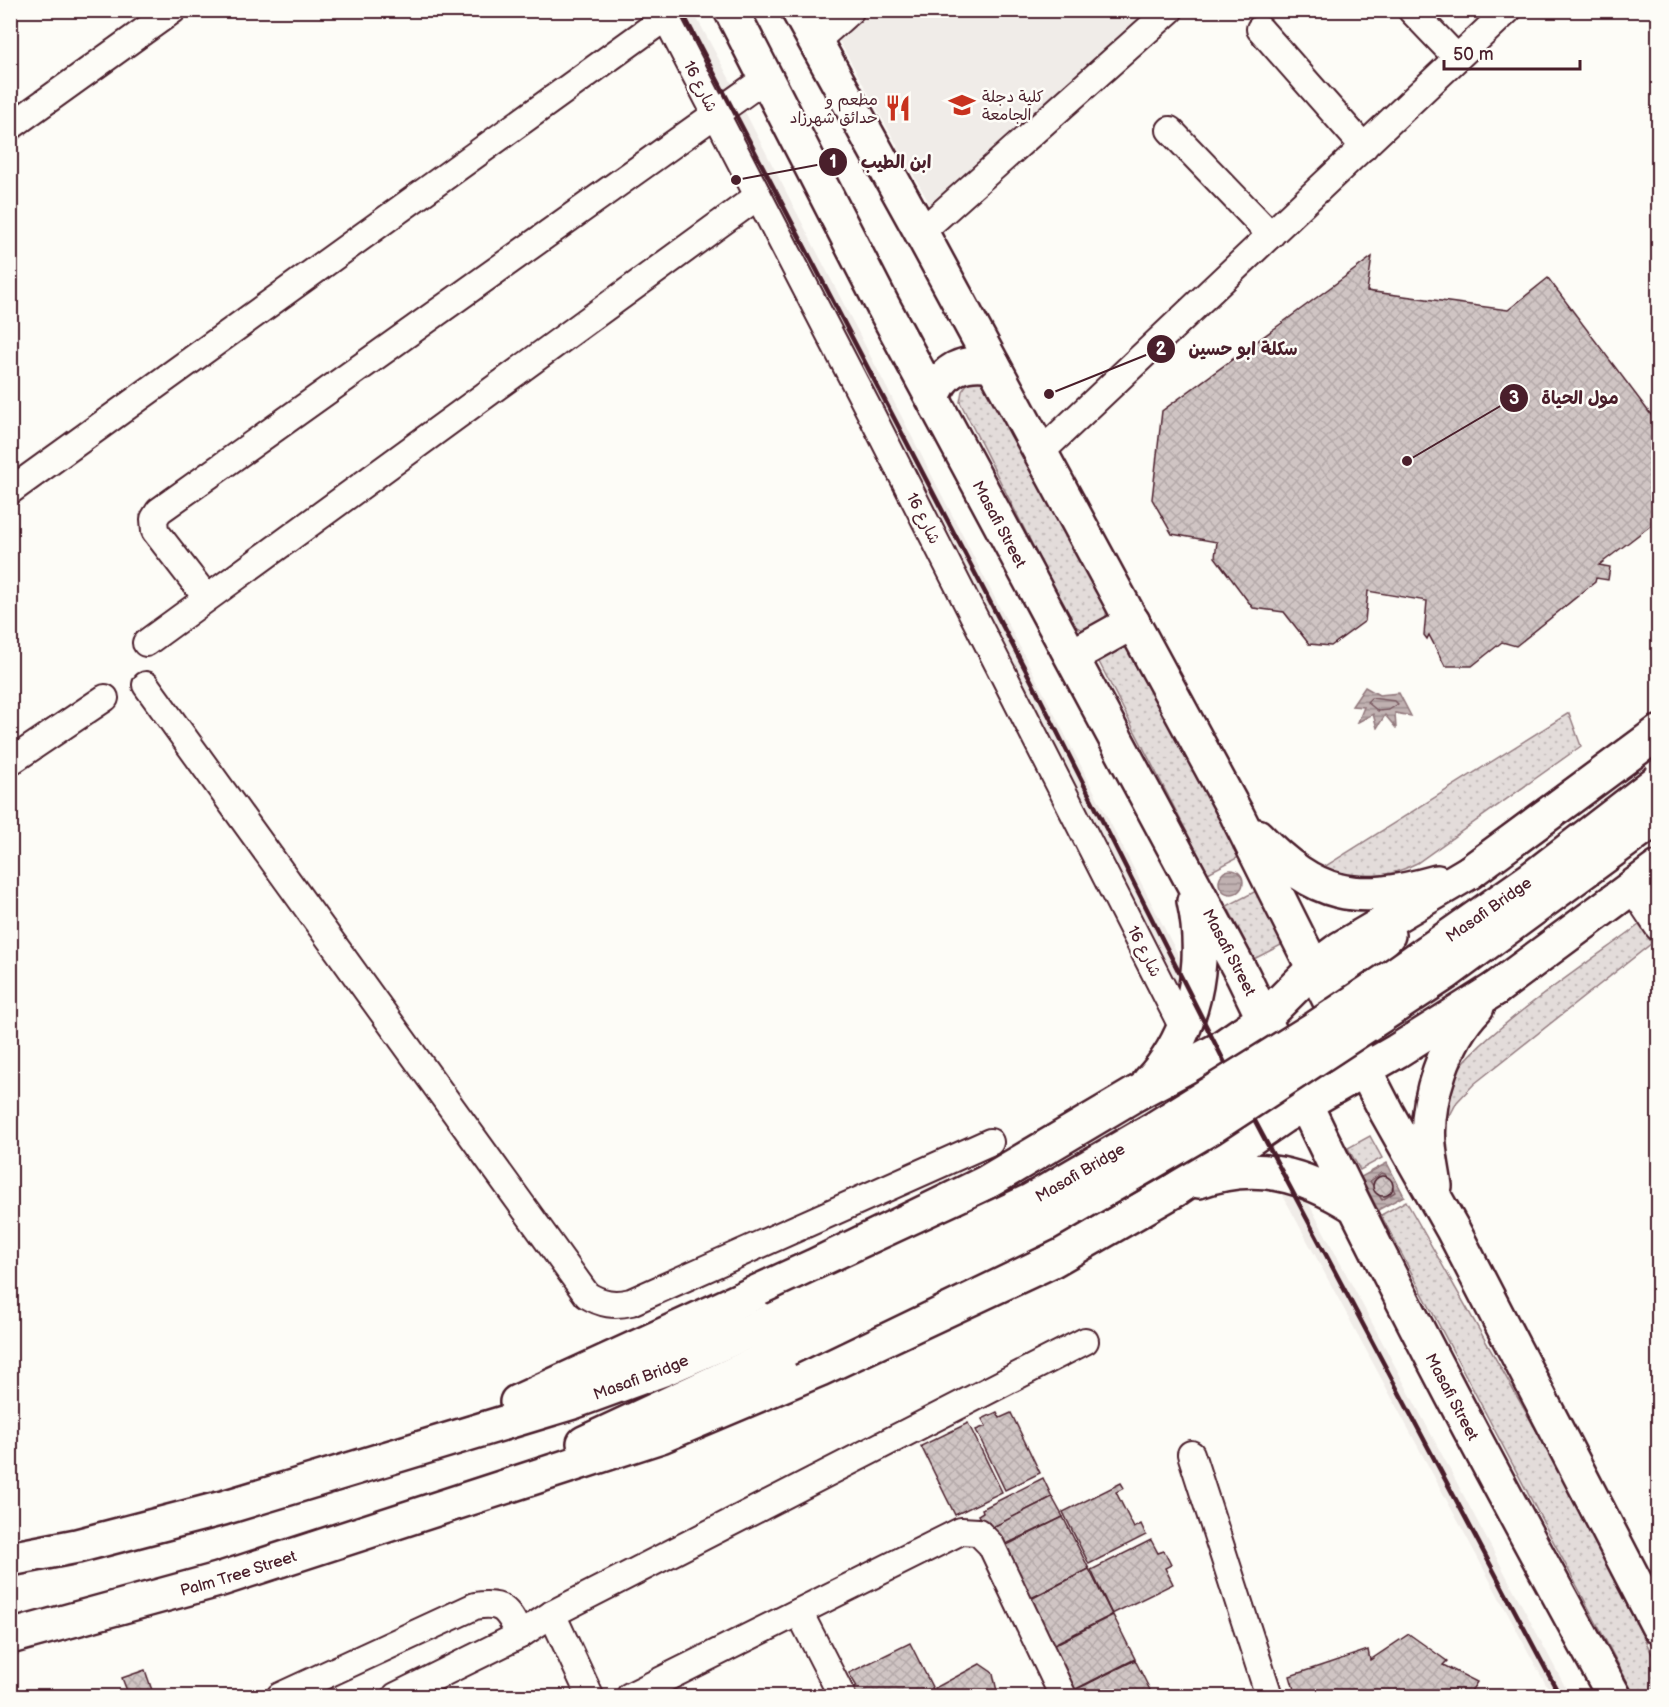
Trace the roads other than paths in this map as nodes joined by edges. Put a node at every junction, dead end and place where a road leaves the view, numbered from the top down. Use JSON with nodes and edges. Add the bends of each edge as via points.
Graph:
{"nodes":[{"id":1,"x":173,"y":10,"type":"edge"},
{"id":2,"x":731,"y":10,"type":"edge"},
{"id":3,"x":798,"y":10,"type":"edge"},
{"id":4,"x":851,"y":10,"type":"edge"},
{"id":5,"x":1170,"y":10,"type":"edge"},
{"id":6,"x":1411,"y":10,"type":"edge"},
{"id":7,"x":1508,"y":10,"type":"edge"},
{"id":8,"x":664,"y":14,"type":"edge"},
{"id":9,"x":1260,"y":29,"type":"dead end"},
{"id":10,"x":814,"y":42,"type":"junction"},
{"id":11,"x":1457,"y":58,"type":"junction"},
{"id":12,"x":766,"y":78,"type":"junction"},
{"id":13,"x":715,"y":112,"type":"junction"},
{"id":14,"x":10,"y":127,"type":"edge"},
{"id":15,"x":1170,"y":130,"type":"dead end"},
{"id":16,"x":1364,"y":147,"type":"junction"},
{"id":17,"x":758,"y":196,"type":"junction"},
{"id":18,"x":921,"y":232,"type":"junction"},
{"id":19,"x":1272,"y":235,"type":"junction"},
{"id":20,"x":973,"y":329,"type":"junction"},
{"id":21,"x":910,"y":356,"type":"junction"},
{"id":22,"x":993,"y":365,"type":"junction"},
{"id":23,"x":933,"y":398,"type":"junction"},
{"id":24,"x":1041,"y":452,"type":"junction"},
{"id":25,"x":15,"y":479,"type":"edge"},
{"id":26,"x":206,"y":597,"type":"junction"},
{"id":27,"x":1133,"y":622,"type":"junction"},
{"id":28,"x":146,"y":643,"type":"dead end"},
{"id":29,"x":1072,"y":656,"type":"junction"},
{"id":30,"x":146,"y":685,"type":"dead end"},
{"id":31,"x":105,"y":698,"type":"dead end"},
{"id":32,"x":1659,"y":733,"type":"edge"},
{"id":33,"x":10,"y":762,"type":"edge"},
{"id":34,"x":1659,"y":781,"type":"edge"},
{"id":35,"x":1237,"y":815,"type":"junction"},
{"id":36,"x":1659,"y":816,"type":"edge"},
{"id":37,"x":1659,"y":868,"type":"edge"},
{"id":38,"x":1470,"y":872,"type":"junction"},
{"id":39,"x":1189,"y":879,"type":"junction"},
{"id":40,"x":1632,"y":888,"type":"junction"},
{"id":41,"x":1425,"y":904,"type":"junction"},
{"id":42,"x":1659,"y":927,"type":"edge"},
{"id":43,"x":1391,"y":960,"type":"dead end"},
{"id":44,"x":1314,"y":968,"type":"junction"},
{"id":45,"x":1495,"y":989,"type":"junction"},
{"id":46,"x":1424,"y":1006,"type":"dead end"},
{"id":47,"x":1464,"y":1009,"type":"junction"},
{"id":48,"x":1183,"y":1028,"type":"junction"},
{"id":49,"x":1268,"y":1028,"type":"junction"},
{"id":50,"x":1361,"y":1061,"type":"junction"},
{"id":51,"x":1147,"y":1088,"type":"junction"},
{"id":52,"x":1189,"y":1091,"type":"dead end"},
{"id":53,"x":1304,"y":1094,"type":"junction"},
{"id":54,"x":990,"y":1142,"type":"dead end"},
{"id":55,"x":1211,"y":1145,"type":"dead end"},
{"id":56,"x":1185,"y":1184,"type":"junction"},
{"id":57,"x":1354,"y":1206,"type":"junction"},
{"id":58,"x":1453,"y":1230,"type":"junction"},
{"id":59,"x":780,"y":1335,"type":"junction"},
{"id":60,"x":1085,"y":1341,"type":"dead end"},
{"id":61,"x":438,"y":1441,"type":"junction"},
{"id":62,"x":1191,"y":1454,"type":"dead end"},
{"id":63,"x":462,"y":1498,"type":"junction"},
{"id":64,"x":10,"y":1559,"type":"edge"},
{"id":65,"x":799,"y":1612,"type":"junction"},
{"id":66,"x":552,"y":1614,"type":"junction"},
{"id":67,"x":1659,"y":1626,"type":"edge"},
{"id":68,"x":520,"y":1635,"type":"junction"},
{"id":69,"x":10,"y":1636,"type":"edge"},
{"id":70,"x":280,"y":1696,"type":"edge"},
{"id":71,"x":398,"y":1696,"type":"edge"},
{"id":72,"x":590,"y":1696,"type":"edge"},
{"id":73,"x":630,"y":1696,"type":"edge"},
{"id":74,"x":842,"y":1696,"type":"edge"},
{"id":75,"x":1063,"y":1696,"type":"edge"},
{"id":76,"x":1269,"y":1696,"type":"edge"},
{"id":77,"x":1614,"y":1696,"type":"edge"}],
"edges":[{"from":1,"to":14,"type":"street"},
{"from":2,"to":12,"type":"main road","name":"Masafi Street"},
{"from":3,"to":10,"type":"main road"},
{"from":4,"to":10,"type":"street"},
{"from":5,"to":18,"type":"street"},
{"from":6,"to":11,"type":"street"},
{"from":7,"to":11,"type":"street"},
{"from":8,"to":13,"type":"street","name":"شارع 16"},
{"from":8,"to":25,"type":"street"},
{"from":9,"to":16,"type":"street"},
{"from":10,"to":18,"type":"main road"},
{"from":11,"to":16,"type":"street"},
{"from":12,"to":13,"type":"street"},
{"from":12,"to":21,"type":"main road","name":"Masafi Street"},
{"from":13,"to":17,"type":"street","name":"شارع 16"},
{"from":13,"to":26,"type":"street","via":[[159,511],[154,519],[155,531]]},
{"from":15,"to":19,"type":"street"},
{"from":16,"to":19,"type":"street"},
{"from":17,"to":26,"type":"street"},
{"from":17,"to":48,"type":"street","name":"شارع 16"},
{"from":18,"to":20,"type":"main road"},
{"from":19,"to":24,"type":"street"},
{"from":20,"to":21,"type":"main road","via":[[963,346],[949,356],[925,360]]},
{"from":20,"to":22,"type":"main road"},
{"from":21,"to":23,"type":"main road","name":"Masafi Street"},
{"from":22,"to":23,"type":"main road","via":[[977,363],[954,368],[938,385]]},
{"from":22,"to":24,"type":"main road"},
{"from":23,"to":29,"type":"main road","name":"Masafi Street"},
{"from":24,"to":27,"type":"main road"},
{"from":26,"to":28,"type":"street"},
{"from":27,"to":29,"type":"main road"},
{"from":27,"to":35,"type":"main road"},
{"from":29,"to":39,"type":"main road","name":"Masafi Street"},
{"from":30,"to":54,"type":"street","via":[[587,1295],[610,1305],[631,1302]]},
{"from":31,"to":33,"type":"street"},
{"from":32,"to":38,"type":"main road"},
{"from":34,"to":59,"type":"main road","name":"Masafi Bridge","bridge":true,"via":[[1531,879],[1298,1039],[1030,1201]]},
{"from":35,"to":38,"type":"main road","via":[[1281,861],[1312,882],[1341,891],[1370,896],[1409,890]]},
{"from":35,"to":44,"type":"main road"},
{"from":36,"to":59,"type":"main road","name":"Masafi Bridge","bridge":true,"via":[[1446,973],[1209,1128],[1044,1225]]},
{"from":37,"to":40,"type":"main road"},
{"from":38,"to":41,"type":"main road"},
{"from":39,"to":48,"type":"main road","via":[[1198,922],[1199,966]]},
{"from":39,"to":49,"type":"main road","name":"Masafi Street"},
{"from":40,"to":42,"type":"street"},
{"from":40,"to":45,"type":"main road"},
{"from":41,"to":43,"type":"main road","via":[[1395,941]]},
{"from":41,"to":44,"type":"main road","via":[[1341,948]]},
{"from":41,"to":44,"type":"main road","via":[[1369,952],[1330,1001]]},
{"from":44,"to":49,"type":"main road"},
{"from":45,"to":47,"type":"main road"},
{"from":45,"to":58,"type":"main road","via":[[1467,1017],[1451,1045],[1432,1101],[1429,1143],[1434,1176]]},
{"from":46,"to":47,"type":"main road"},
{"from":47,"to":50,"type":"main road"},
{"from":48,"to":51,"type":"main road","via":[[1173,1051]]},
{"from":49,"to":51,"type":"main road"},
{"from":50,"to":53,"type":"main road"},
{"from":50,"to":58,"type":"main road"},
{"from":51,"to":52,"type":"main road","via":[[1176,1085]]},
{"from":51,"to":61,"type":"main road","via":[[987,1182]]},
{"from":53,"to":56,"type":"main road"},
{"from":53,"to":57,"type":"main road","name":"Masafi Street"},
{"from":55,"to":56,"type":"main road"},
{"from":56,"to":57,"type":"main road","via":[[1253,1171],[1282,1174],[1323,1187]]},
{"from":56,"to":63,"type":"main road","via":[[1053,1260],[820,1369],[661,1436]]},
{"from":57,"to":77,"type":"main road","name":"Masafi Street"},
{"from":58,"to":67,"type":"main road"},
{"from":59,"to":61,"type":"main road","name":"Masafi Bridge"},
{"from":59,"to":63,"type":"main road","name":"Masafi Bridge"},
{"from":60,"to":66,"type":"street"},
{"from":61,"to":64,"type":"main road","via":[[223,1508]]},
{"from":62,"to":76,"type":"street"},
{"from":63,"to":69,"type":"main road","name":"Palm Tree Street","via":[[218,1580]]},
{"from":65,"to":73,"type":"street"},
{"from":65,"to":74,"type":"street"},
{"from":65,"to":75,"type":"street","via":[[961,1531],[978,1532],[991,1545]]},
{"from":66,"to":68,"type":"street"},
{"from":66,"to":72,"type":"street"},
{"from":68,"to":70,"type":"street","via":[[509,1612],[499,1605],[475,1606]]},
{"from":68,"to":71,"type":"street"}]}
